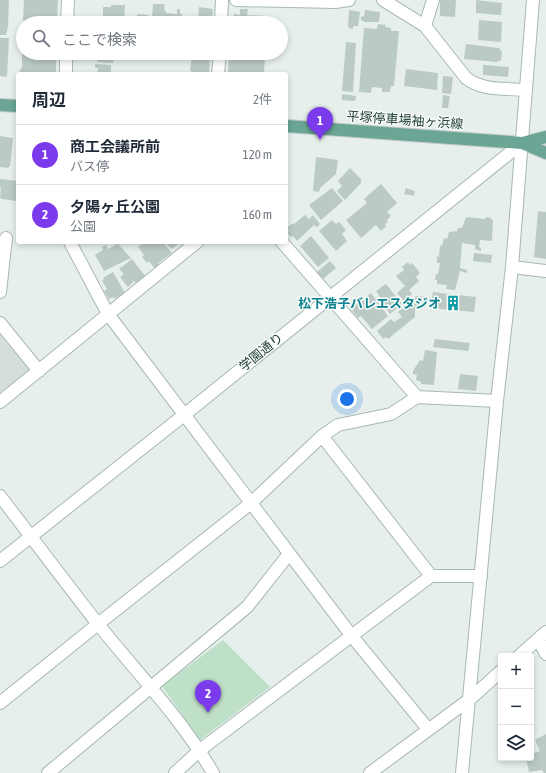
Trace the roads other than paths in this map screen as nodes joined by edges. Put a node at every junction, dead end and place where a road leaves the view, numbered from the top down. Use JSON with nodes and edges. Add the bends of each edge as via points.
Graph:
{"nodes":[{"id":1,"x":68,"y":0,"type":"edge"},
{"id":2,"x":222,"y":0,"type":"edge"},
{"id":3,"x":236,"y":0,"type":"edge"},
{"id":4,"x":348,"y":0,"type":"edge"},
{"id":5,"x":383,"y":0,"type":"edge"},
{"id":6,"x":433,"y":0,"type":"edge"},
{"id":7,"x":532,"y":0,"type":"edge"},
{"id":8,"x":67,"y":16,"type":"edge"},
{"id":9,"x":221,"y":16,"type":"edge"},
{"id":10,"x":424,"y":26,"type":"junction"},
{"id":11,"x":66,"y":60,"type":"edge"},
{"id":12,"x":219,"y":60,"type":"edge"},
{"id":13,"x":66,"y":72,"type":"edge"},
{"id":14,"x":218,"y":72,"type":"edge"},
{"id":15,"x":525,"y":90,"type":"junction"},
{"id":16,"x":0,"y":105,"type":"edge"},
{"id":17,"x":16,"y":106,"type":"edge"},
{"id":18,"x":288,"y":126,"type":"edge"},
{"id":19,"x":546,"y":137,"type":"edge"},
{"id":20,"x":522,"y":143,"type":"junction"},
{"id":21,"x":546,"y":153,"type":"edge"},
{"id":22,"x":8,"y":238,"type":"edge"},
{"id":23,"x":68,"y":244,"type":"edge"},
{"id":24,"x":195,"y":244,"type":"edge"},
{"id":25,"x":284,"y":244,"type":"edge"},
{"id":26,"x":512,"y":267,"type":"junction"},
{"id":27,"x":546,"y":271,"type":"edge"},
{"id":28,"x":0,"y":292,"type":"edge"},
{"id":29,"x":330,"y":297,"type":"junction"},
{"id":30,"x":108,"y":314,"type":"junction"},
{"id":31,"x":0,"y":323,"type":"edge"},
{"id":32,"x":39,"y":371,"type":"junction"},
{"id":33,"x":417,"y":397,"type":"junction"},
{"id":34,"x":497,"y":401,"type":"junction"},
{"id":35,"x":0,"y":402,"type":"edge"},
{"id":36,"x":184,"y":415,"type":"junction"},
{"id":37,"x":322,"y":436,"type":"junction"},
{"id":38,"x":0,"y":496,"type":"edge"},
{"id":39,"x":251,"y":503,"type":"junction"},
{"id":40,"x":31,"y":536,"type":"junction"},
{"id":41,"x":289,"y":554,"type":"junction"},
{"id":42,"x":0,"y":561,"type":"edge"},
{"id":43,"x":431,"y":576,"type":"junction"},
{"id":44,"x":481,"y":576,"type":"junction"},
{"id":45,"x":98,"y":624,"type":"junction"},
{"id":46,"x":351,"y":635,"type":"junction"},
{"id":47,"x":542,"y":636,"type":"edge"},
{"id":48,"x":522,"y":653,"type":"edge"},
{"id":49,"x":546,"y":654,"type":"edge"},
{"id":50,"x":498,"y":674,"type":"edge"},
{"id":51,"x":151,"y":687,"type":"junction"},
{"id":52,"x":470,"y":698,"type":"junction"},
{"id":53,"x":0,"y":703,"type":"edge"},
{"id":54,"x":428,"y":729,"type":"junction"},
{"id":55,"x":200,"y":750,"type":"junction"},
{"id":56,"x":48,"y":773,"type":"edge"},
{"id":57,"x":175,"y":773,"type":"edge"},
{"id":58,"x":213,"y":773,"type":"edge"},
{"id":59,"x":370,"y":773,"type":"edge"},
{"id":60,"x":462,"y":773,"type":"edge"}],
"edges":[{"from":1,"to":8,"type":"street"},
{"from":2,"to":9,"type":"street"},
{"from":3,"to":4,"type":"street"},
{"from":5,"to":10,"type":"street"},
{"from":6,"to":10,"type":"street"},
{"from":7,"to":15,"type":"street"},
{"from":10,"to":15,"type":"street","via":[[466,78],[473,83],[482,87]]},
{"from":11,"to":13,"type":"street"},
{"from":12,"to":14,"type":"street"},
{"from":15,"to":20,"type":"street"},
{"from":16,"to":17,"type":"main road"},
{"from":18,"to":20,"type":"main road","name":"平塚停車場袖ヶ浜線"},
{"from":19,"to":20,"type":"main road","name":"平塚停車場袖ヶ浜線"},
{"from":20,"to":21,"type":"main road","name":"平塚停車場袖ヶ浜線"},
{"from":20,"to":26,"type":"street"},
{"from":20,"to":29,"type":"street","name":"学園通り"},
{"from":22,"to":28,"type":"street"},
{"from":23,"to":30,"type":"street"},
{"from":24,"to":30,"type":"street"},
{"from":25,"to":29,"type":"street"},
{"from":26,"to":27,"type":"street"},
{"from":26,"to":34,"type":"street"},
{"from":29,"to":33,"type":"street"},
{"from":29,"to":36,"type":"street","name":"学園通り"},
{"from":30,"to":32,"type":"street"},
{"from":30,"to":36,"type":"street"},
{"from":31,"to":32,"type":"street"},
{"from":32,"to":35,"type":"street"},
{"from":33,"to":34,"type":"street"},
{"from":33,"to":37,"type":"street","via":[[391,414],[338,425]]},
{"from":34,"to":44,"type":"street"},
{"from":36,"to":39,"type":"street"},
{"from":36,"to":40,"type":"street","name":"学園通り"},
{"from":37,"to":39,"type":"street"},
{"from":37,"to":43,"type":"street"},
{"from":38,"to":40,"type":"street"},
{"from":39,"to":41,"type":"street"},
{"from":39,"to":45,"type":"street"},
{"from":40,"to":42,"type":"street","name":"学園通り"},
{"from":40,"to":45,"type":"street"},
{"from":41,"to":46,"type":"street"},
{"from":41,"to":51,"type":"street","via":[[247,607]]},
{"from":43,"to":44,"type":"street"},
{"from":43,"to":46,"type":"street"},
{"from":44,"to":52,"type":"street"},
{"from":45,"to":51,"type":"street"},
{"from":45,"to":53,"type":"street"},
{"from":46,"to":54,"type":"street"},
{"from":46,"to":55,"type":"street"},
{"from":47,"to":48,"type":"street"},
{"from":47,"to":49,"type":"street"},
{"from":50,"to":52,"type":"street"},
{"from":51,"to":55,"type":"street"},
{"from":51,"to":56,"type":"street"},
{"from":52,"to":54,"type":"street"},
{"from":52,"to":60,"type":"street"},
{"from":54,"to":59,"type":"street"},
{"from":55,"to":57,"type":"street"},
{"from":55,"to":58,"type":"street"}]}
